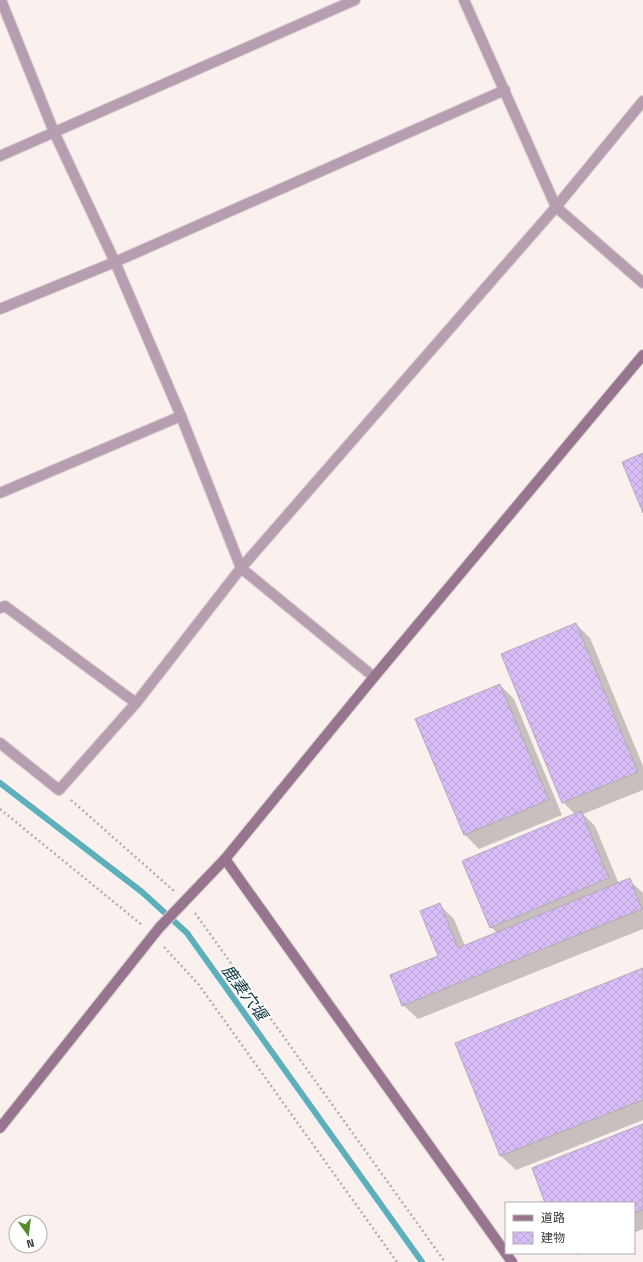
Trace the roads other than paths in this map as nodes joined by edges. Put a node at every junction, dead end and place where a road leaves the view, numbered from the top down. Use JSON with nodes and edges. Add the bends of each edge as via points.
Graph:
{"nodes":[{"id":1,"x":1,"y":0,"type":"edge"},
{"id":2,"x":355,"y":0,"type":"edge"},
{"id":3,"x":464,"y":0,"type":"edge"},
{"id":4,"x":505,"y":90,"type":"junction"},
{"id":5,"x":643,"y":101,"type":"edge"},
{"id":6,"x":54,"y":132,"type":"junction"},
{"id":7,"x":0,"y":156,"type":"edge"},
{"id":8,"x":556,"y":207,"type":"junction"},
{"id":9,"x":115,"y":262,"type":"junction"},
{"id":10,"x":643,"y":283,"type":"edge"},
{"id":11,"x":0,"y":309,"type":"edge"},
{"id":12,"x":643,"y":355,"type":"edge"},
{"id":13,"x":181,"y":416,"type":"junction"},
{"id":14,"x":0,"y":493,"type":"edge"},
{"id":15,"x":241,"y":568,"type":"junction"},
{"id":16,"x":0,"y":608,"type":"edge"},
{"id":17,"x":374,"y":677,"type":"junction"},
{"id":18,"x":136,"y":703,"type":"junction"},
{"id":19,"x":0,"y":743,"type":"edge"},
{"id":20,"x":225,"y":859,"type":"junction"},
{"id":21,"x":0,"y":1128,"type":"edge"},
{"id":22,"x":505,"y":1252,"type":"edge"}],
"edges":[{"from":1,"to":6,"type":"street"},
{"from":2,"to":6,"type":"street"},
{"from":3,"to":4,"type":"street"},
{"from":4,"to":8,"type":"street"},
{"from":4,"to":9,"type":"street"},
{"from":5,"to":8,"type":"street"},
{"from":6,"to":7,"type":"street"},
{"from":6,"to":9,"type":"street"},
{"from":8,"to":10,"type":"street"},
{"from":8,"to":15,"type":"street"},
{"from":9,"to":11,"type":"street"},
{"from":9,"to":13,"type":"street"},
{"from":12,"to":17,"type":"street"},
{"from":13,"to":14,"type":"street"},
{"from":13,"to":15,"type":"street"},
{"from":15,"to":17,"type":"street"},
{"from":15,"to":18,"type":"street"},
{"from":16,"to":18,"type":"street","via":[[5,606]]},
{"from":17,"to":20,"type":"street"},
{"from":18,"to":19,"type":"street","via":[[59,790]]},
{"from":20,"to":21,"type":"street","via":[[156,931]]},
{"from":20,"to":22,"type":"street"}]}
